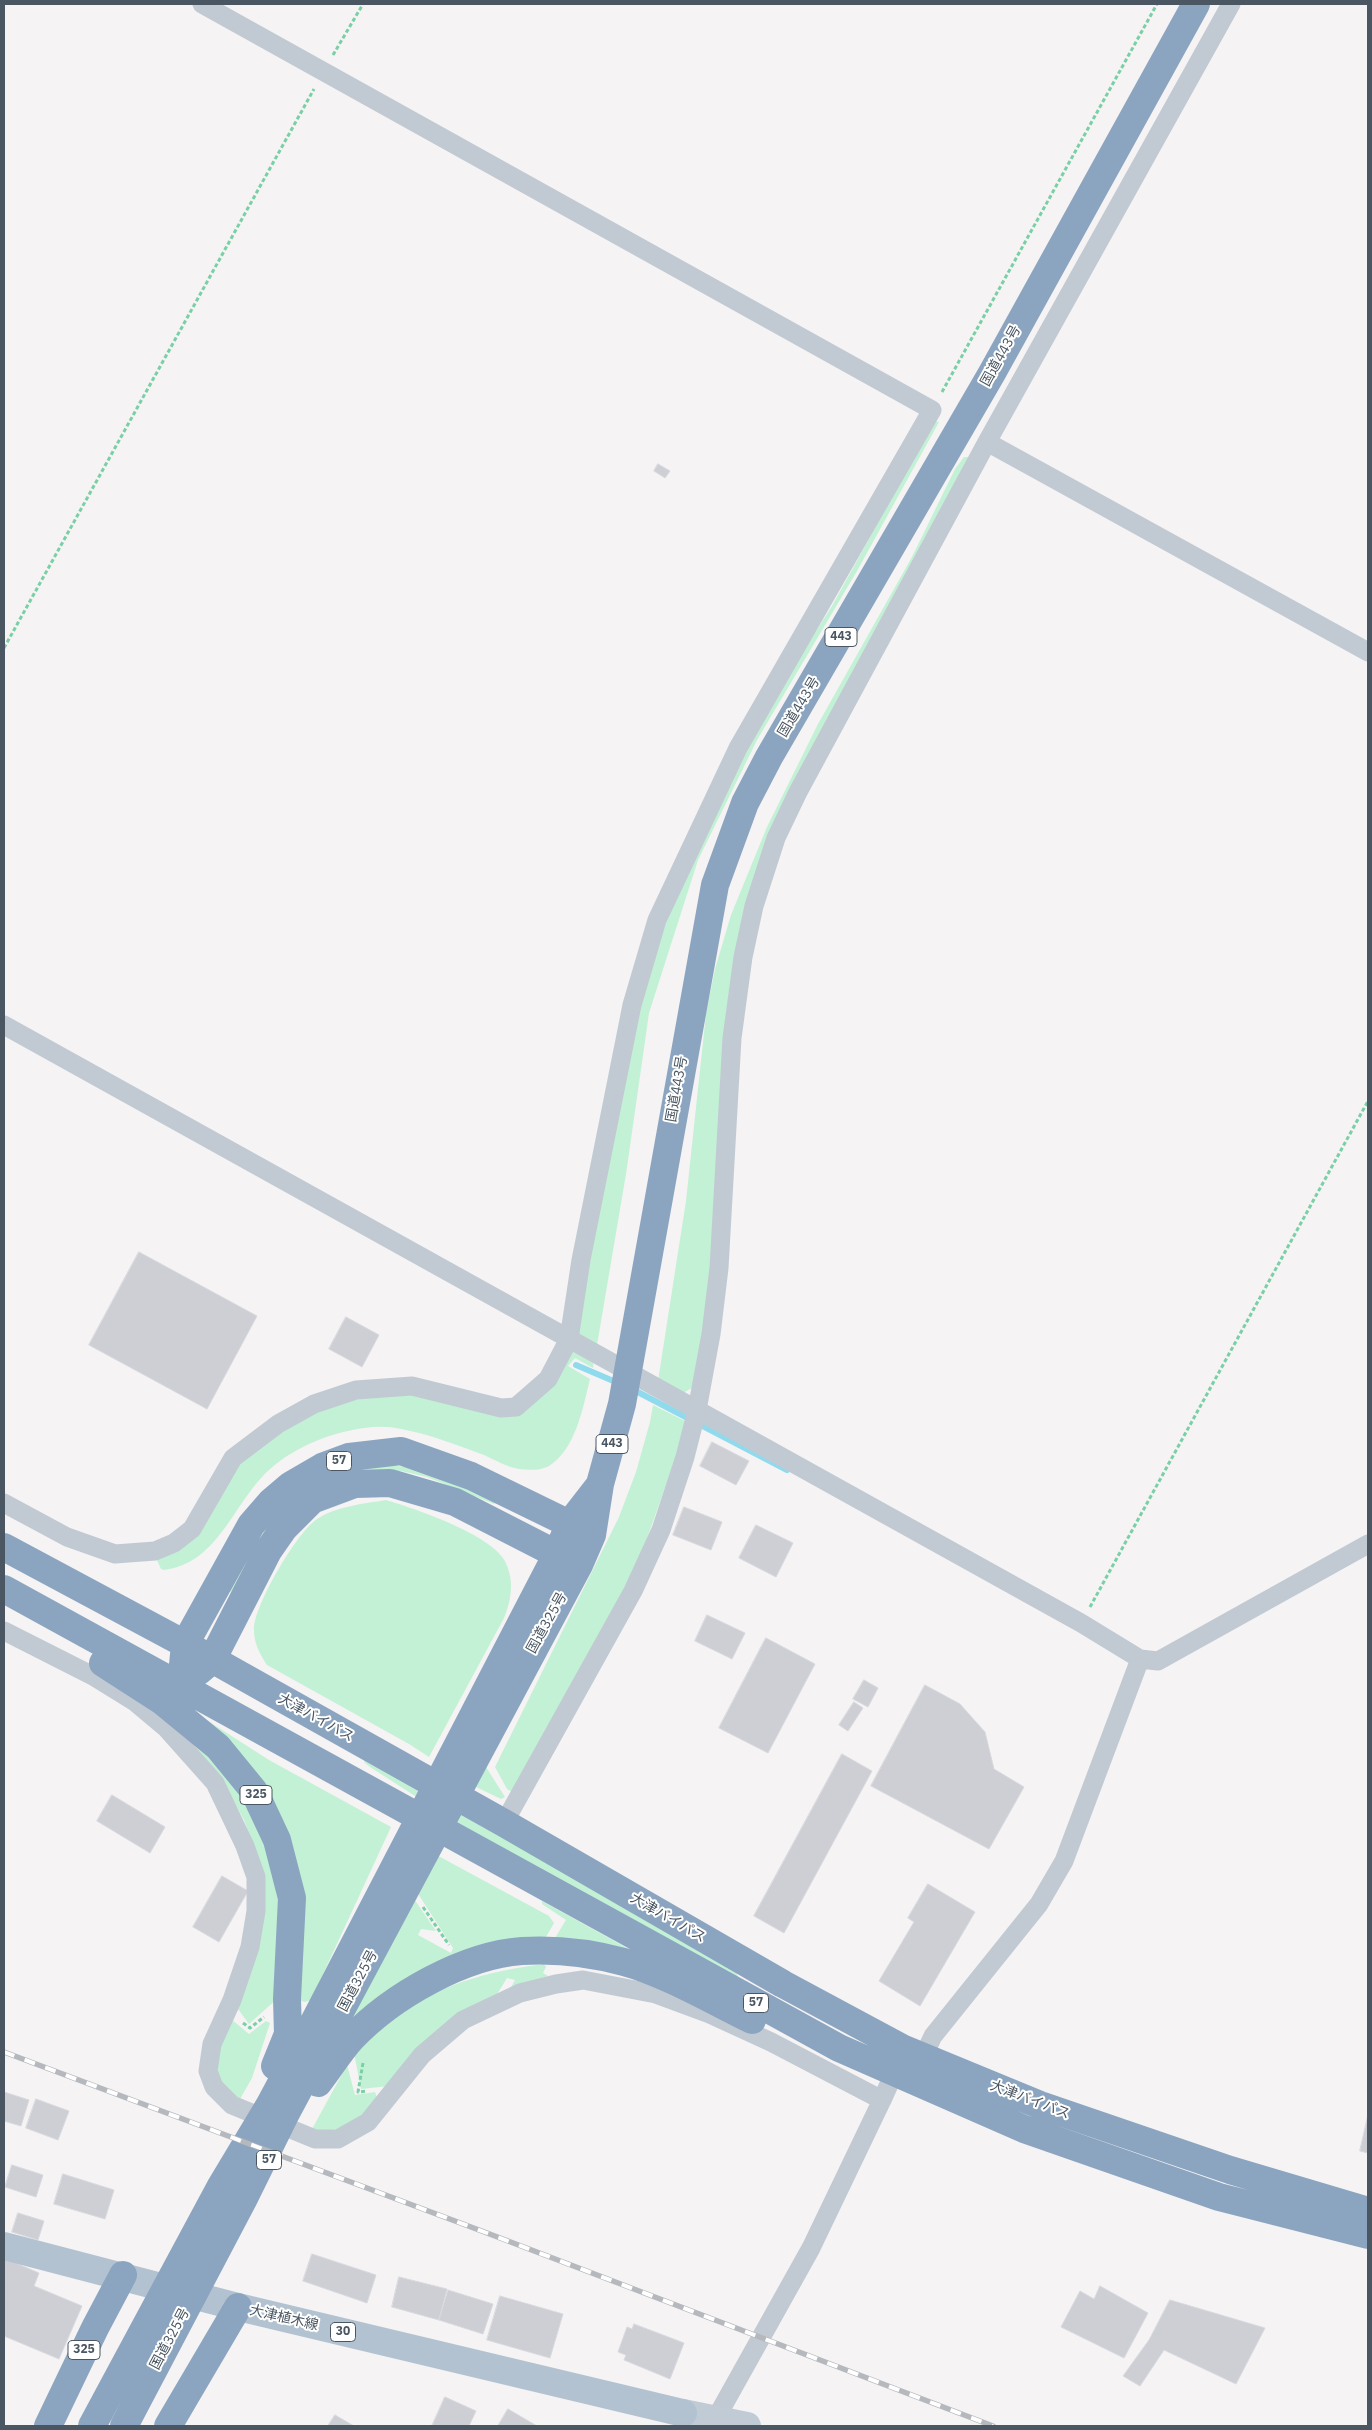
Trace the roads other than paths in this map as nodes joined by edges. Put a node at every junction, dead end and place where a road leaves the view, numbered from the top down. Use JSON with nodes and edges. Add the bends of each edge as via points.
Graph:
{"nodes":[{"id":1,"x":202,"y":4,"type":"edge"},
{"id":2,"x":1196,"y":4,"type":"edge"},
{"id":3,"x":1230,"y":4,"type":"edge"},
{"id":4,"x":987,"y":442,"type":"junction"},
{"id":5,"x":1368,"y":652,"type":"edge"},
{"id":6,"x":4,"y":1025,"type":"edge"},
{"id":7,"x":569,"y":1340,"type":"junction"},
{"id":8,"x":697,"y":1410,"type":"junction"},
{"id":9,"x":4,"y":1503,"type":"edge"},
{"id":10,"x":581,"y":1529,"type":"junction"},
{"id":11,"x":1368,"y":1544,"type":"edge"},
{"id":12,"x":4,"y":1547,"type":"edge"},
{"id":13,"x":568,"y":1560,"type":"junction"},
{"id":14,"x":4,"y":1589,"type":"edge"},
{"id":15,"x":4,"y":1607,"type":"edge"},
{"id":16,"x":4,"y":1631,"type":"edge"},
{"id":17,"x":185,"y":1644,"type":"junction"},
{"id":18,"x":1140,"y":1659,"type":"junction"},
{"id":19,"x":212,"y":1660,"type":"junction"},
{"id":20,"x":181,"y":1686,"type":"junction"},
{"id":21,"x":504,"y":1823,"type":"junction"},
{"id":22,"x":839,"y":2048,"type":"junction"},
{"id":23,"x":907,"y":2060,"type":"junction"},
{"id":24,"x":882,"y":2100,"type":"junction"},
{"id":25,"x":277,"y":2111,"type":"junction"},
{"id":26,"x":232,"y":2193,"type":"junction"},
{"id":27,"x":1368,"y":2211,"type":"edge"},
{"id":28,"x":1368,"y":2235,"type":"edge"},
{"id":29,"x":4,"y":2246,"type":"edge"},
{"id":30,"x":123,"y":2275,"type":"junction"},
{"id":31,"x":238,"y":2307,"type":"junction"},
{"id":32,"x":679,"y":2420,"type":"edge"},
{"id":33,"x":715,"y":2420,"type":"junction"},
{"id":34,"x":48,"y":2426,"type":"edge"},
{"id":35,"x":92,"y":2426,"type":"edge"},
{"id":36,"x":124,"y":2426,"type":"edge"},
{"id":37,"x":168,"y":2426,"type":"edge"},
{"id":38,"x":747,"y":2426,"type":"edge"}],
"edges":[{"from":1,"to":7,"type":"street","via":[[932,410],[738,748],[657,920],[632,1005],[581,1260]]},
{"from":2,"to":10,"type":"highway","name":"国道443号","number":"443","via":[[992,373],[745,803],[715,885],[622,1404],[600,1484]]},
{"from":3,"to":4,"type":"street"},
{"from":4,"to":5,"type":"street"},
{"from":4,"to":8,"type":"street","via":[[798,792],[776,838],[754,906],[732,1038],[719,1268]]},
{"from":6,"to":7,"type":"street"},
{"from":7,"to":8,"type":"street"},
{"from":7,"to":9,"type":"street","via":[[548,1379],[516,1407],[501,1408],[412,1386],[356,1390],[297,1412],[234,1458],[192,1530],[155,1551],[115,1554],[67,1537]]},
{"from":8,"to":18,"type":"street"},
{"from":8,"to":21,"type":"street","via":[[661,1530],[637,1582]]},
{"from":10,"to":13,"type":"highway","name":"国道443号","number":"443"},
{"from":10,"to":17,"type":"highway","number":"57","via":[[471,1476],[401,1451],[349,1457],[322,1467],[291,1486],[266,1508],[252,1525]]},
{"from":11,"to":18,"type":"street","via":[[1158,1661]]},
{"from":12,"to":17,"type":"highway","name":"大津バイパス","number":"57"},
{"from":13,"to":19,"type":"highway","number":"57","via":[[455,1502],[390,1483],[354,1484],[312,1500],[284,1528],[268,1551]]},
{"from":13,"to":25,"type":"highway","name":"国道325号","number":"325"},
{"from":14,"to":20,"type":"highway","name":"大津バイパス","number":"57"},
{"from":15,"to":25,"type":"highway","number":"325","via":[[82,1650],[162,1701],[218,1747],[254,1791],[277,1840],[292,1898],[288,2034]]},
{"from":16,"to":24,"type":"street","via":[[93,1676],[135,1702],[166,1728],[215,1784],[245,1846],[256,1877],[256,1911],[250,1947],[232,2000],[212,2044],[208,2070],[214,2087],[232,2105],[315,2139],[338,2139],[368,2122],[422,2056],[463,2020],[520,1993],[583,1980],[656,1994],[710,2014]]},
{"from":17,"to":19,"type":"highway","name":"大津バイパス","number":"57"},
{"from":17,"to":20,"type":"highway","number":"57"},
{"from":18,"to":23,"type":"street","via":[[1054,1881],[933,2036]]},
{"from":19,"to":20,"type":"highway","number":"57"},
{"from":19,"to":21,"type":"highway","name":"大津バイパス","number":"57"},
{"from":20,"to":22,"type":"highway","name":"大津バイパス","number":"57"},
{"from":21,"to":23,"type":"highway","name":"大津バイパス","number":"57","via":[[783,1984]]},
{"from":22,"to":23,"type":"highway","name":"大津バイパス","number":"57"},
{"from":22,"to":25,"type":"highway","number":"57","via":[[794,2041],[674,1982],[625,1962],[571,1951],[520,1951],[436,1976],[392,2003],[352,2038],[310,2094]]},
{"from":23,"to":24,"type":"street"},
{"from":23,"to":27,"type":"highway","name":"大津バイパス","number":"57","via":[[1230,2170]]},
{"from":23,"to":28,"type":"highway","name":"大津バイパス","number":"57","via":[[1024,2129],[1219,2197]]},
{"from":24,"to":33,"type":"street","via":[[811,2248]]},
{"from":25,"to":26,"type":"highway","name":"国道325号","number":"325"},
{"from":26,"to":35,"type":"highway","name":"国道325号","number":"325","via":[[156,2306]]},
{"from":26,"to":36,"type":"highway","name":"国道325号","number":"325","via":[[182,2318]]},
{"from":29,"to":30,"type":"main road","name":"大津植木線","number":"30"},
{"from":30,"to":31,"type":"main road","name":"大津植木線","number":"30"},
{"from":30,"to":34,"type":"highway","number":"325"},
{"from":31,"to":32,"type":"main road","name":"大津植木線","number":"30"},
{"from":31,"to":37,"type":"highway"},
{"from":32,"to":33,"type":"street"},
{"from":33,"to":38,"type":"street"}]}
